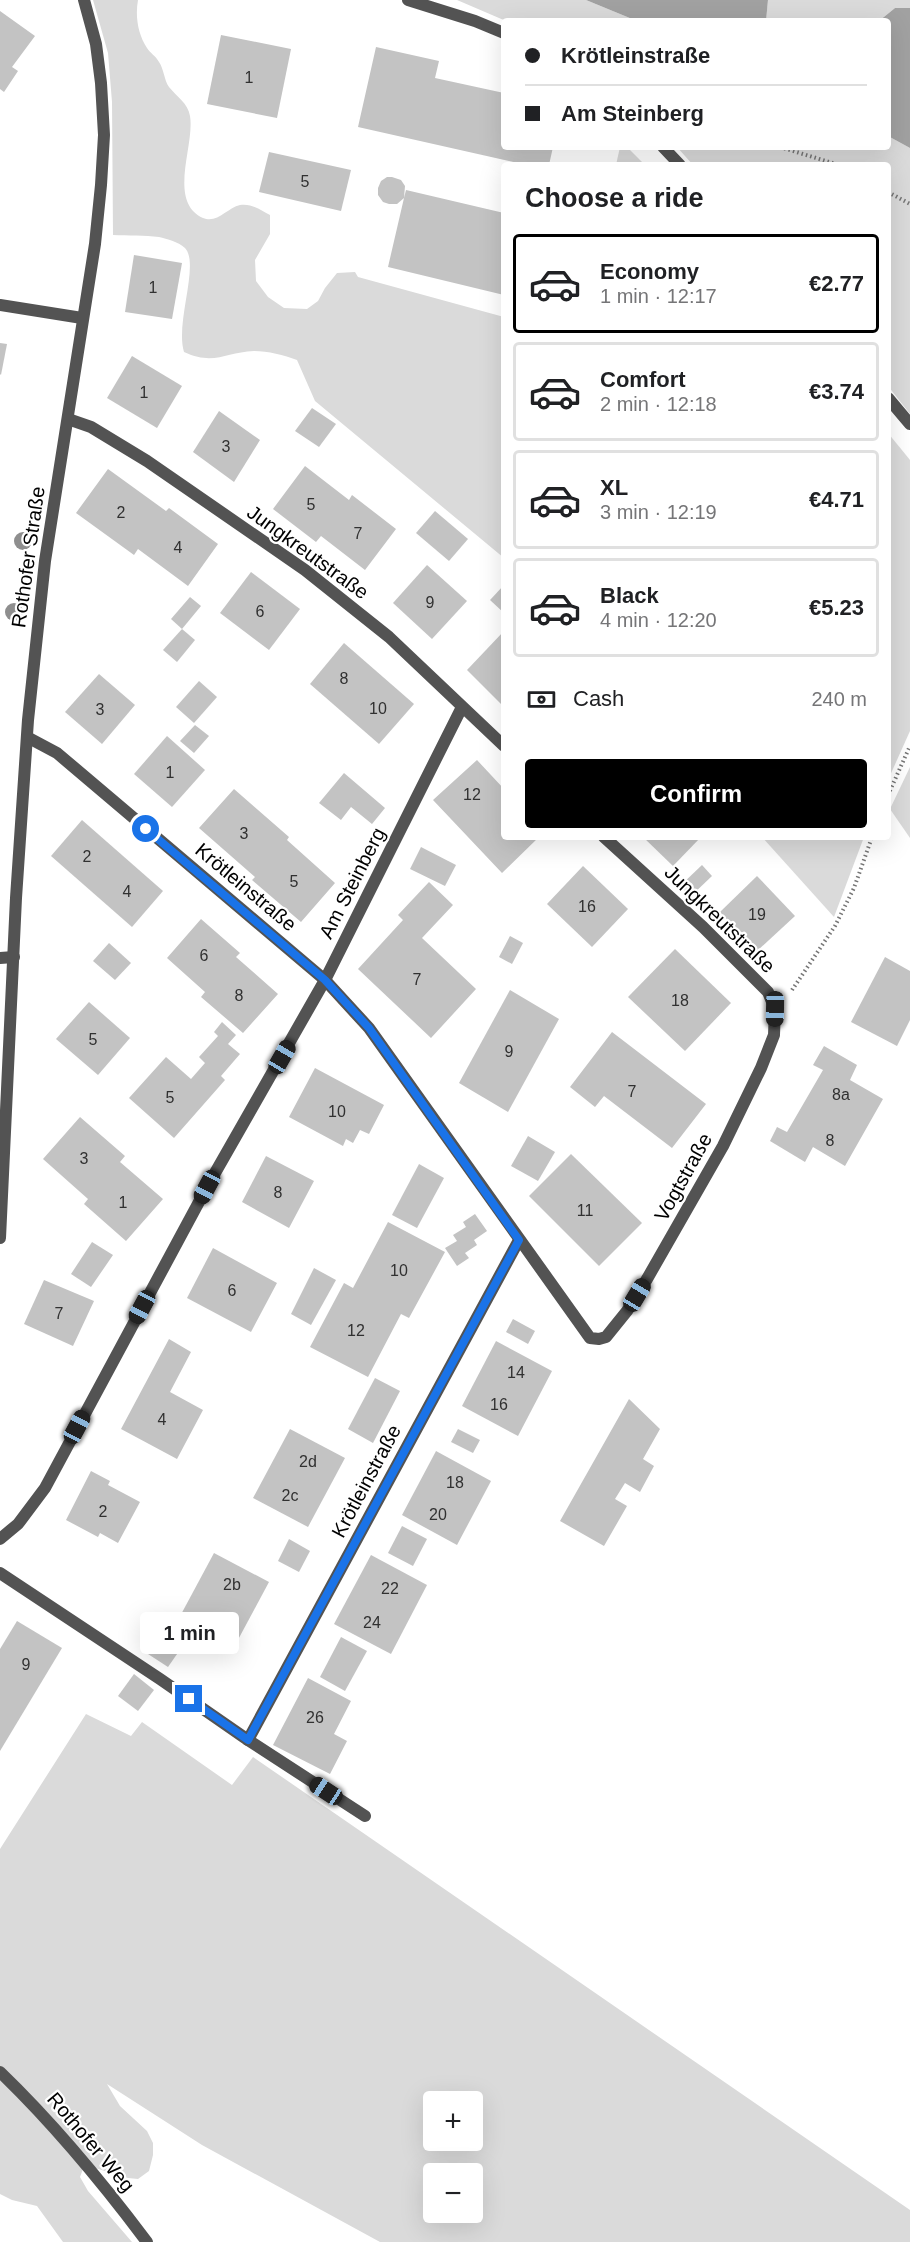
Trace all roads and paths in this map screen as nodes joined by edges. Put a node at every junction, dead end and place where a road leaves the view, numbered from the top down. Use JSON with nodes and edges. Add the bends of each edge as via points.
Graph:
{"nodes":[{"id":1,"x":84,"y":0,"type":"edge"},
{"id":2,"x":408,"y":0,"type":"edge"},
{"id":3,"x":501,"y":32,"type":"edge"},
{"id":4,"x":666,"y":150,"type":"edge"},
{"id":5,"x":790,"y":150,"type":"edge"},
{"id":6,"x":677,"y":162,"type":"edge"},
{"id":7,"x":829,"y":162,"type":"edge"},
{"id":8,"x":891,"y":194,"type":"edge"},
{"id":9,"x":910,"y":204,"type":"edge"},
{"id":10,"x":0,"y":305,"type":"edge"},
{"id":11,"x":82,"y":318,"type":"junction"},
{"id":12,"x":891,"y":402,"type":"edge"},
{"id":13,"x":68,"y":419,"type":"junction"},
{"id":14,"x":910,"y":424,"type":"edge"},
{"id":15,"x":462,"y":707,"type":"junction"},
{"id":16,"x":27,"y":737,"type":"junction"},
{"id":17,"x":501,"y":743,"type":"edge"},
{"id":18,"x":910,"y":746,"type":"edge"},
{"id":19,"x":891,"y":788,"type":"edge"},
{"id":20,"x":607,"y":840,"type":"edge"},
{"id":21,"x":871,"y":840,"type":"edge"},
{"id":22,"x":14,"y":957,"type":"junction"},
{"id":23,"x":0,"y":958,"type":"edge"},
{"id":24,"x":325,"y":980,"type":"junction"},
{"id":25,"x":775,"y":1009,"type":"junction"},
{"id":26,"x":0,"y":1238,"type":"edge"},
{"id":27,"x":519,"y":1240,"type":"junction"},
{"id":28,"x":590,"y":1338,"type":"joint"},
{"id":29,"x":0,"y":1539,"type":"edge"},
{"id":30,"x":0,"y":1573,"type":"edge"},
{"id":31,"x":248,"y":1740,"type":"junction"},
{"id":32,"x":365,"y":1816,"type":"dead end"},
{"id":33,"x":0,"y":2072,"type":"edge"},
{"id":34,"x":147,"y":2242,"type":"edge"}],
"edges":[{"from":1,"to":11,"type":"street","name":"Rothofer Straße","via":[[96,44],[104,135],[95,244]]},
{"from":2,"to":3,"type":"street"},
{"from":4,"to":6,"type":"street"},
{"from":5,"to":7,"type":"path"},
{"from":8,"to":9,"type":"path"},
{"from":10,"to":11,"type":"street"},
{"from":11,"to":13,"type":"street","name":"Rothofer Straße"},
{"from":12,"to":14,"type":"street"},
{"from":13,"to":15,"type":"street","name":"Jungkreutstraße","via":[[91,427],[147,461],[305,570],[388,637]]},
{"from":13,"to":16,"type":"street","name":"Rothofer Straße","via":[[45,561]]},
{"from":15,"to":17,"type":"street","name":"Jungkreutstraße"},
{"from":15,"to":24,"type":"street","name":"Am Steinberg"},
{"from":16,"to":22,"type":"street","name":"Rothofer Straße"},
{"from":16,"to":24,"type":"street","name":"Krötleinstraße","via":[[57,753]]},
{"from":18,"to":19,"type":"path"},
{"from":20,"to":25,"type":"street","name":"Jungkreutstraße","via":[[768,992]]},
{"from":21,"to":25,"type":"path","via":[[835,926]]},
{"from":22,"to":23,"type":"street"},
{"from":22,"to":26,"type":"street","name":"Rothofer Straße"},
{"from":24,"to":27,"type":"street","name":"Krötleinstraße","via":[[369,1028]]},
{"from":24,"to":29,"type":"street","name":"Am Steinberg","via":[[207,1187],[45,1488],[18,1524]]},
{"from":25,"to":28,"type":"street","name":"Vogtstraße","via":[[774,1035],[723,1146],[627,1311],[606,1338]]},
{"from":27,"to":28,"type":"street","name":"Krötleinstraße"},
{"from":27,"to":31,"type":"street","name":"Krötleinstraße"},
{"from":30,"to":31,"type":"street"},
{"from":31,"to":32,"type":"street"},
{"from":33,"to":34,"type":"street","name":"Rothofer Weg","via":[[101,2181]]}]}
